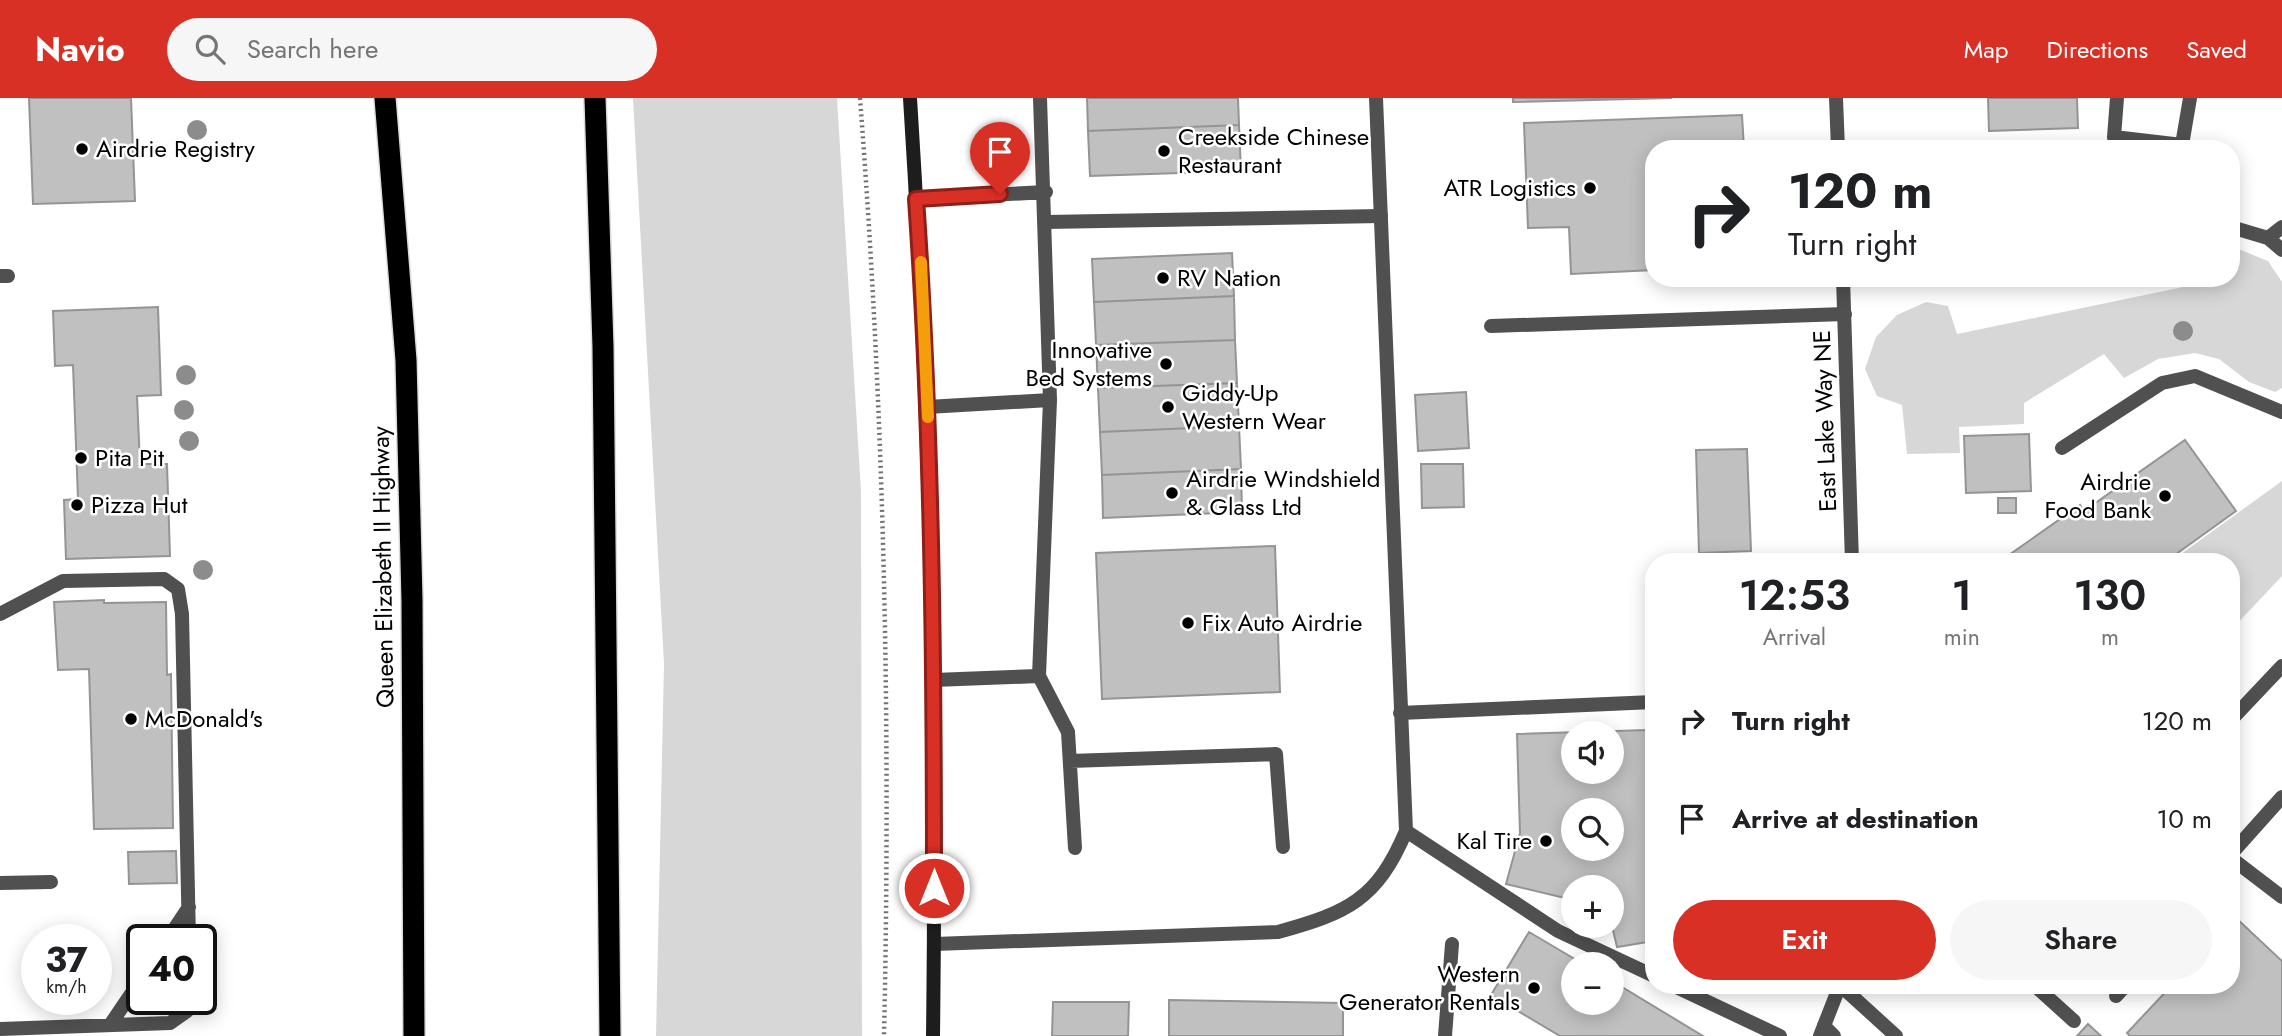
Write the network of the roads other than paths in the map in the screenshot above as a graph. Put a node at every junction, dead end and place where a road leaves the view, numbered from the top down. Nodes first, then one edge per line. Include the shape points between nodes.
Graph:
1 (385, 98) edge
2 (595, 98) edge
3 (910, 98) edge
4 (1040, 98) edge
5 (1376, 98) edge
6 (1836, 98) edge
7 (2117, 98) edge
8 (2190, 98) edge
9 (1838, 140) edge
10 (2115, 140) edge
11 (2183, 140) edge
12 (1046, 192) junction
13 (916, 199) junction
14 (1381, 216) junction
15 (1046, 222) junction
16 (2282, 227) edge
17 (2240, 230) edge
18 (2268, 238) junction
19 (2282, 250) edge
20 (1843, 287) edge
21 (1844, 314) junction
22 (1491, 326) dead end
23 (1050, 400) junction
24 (928, 407) junction
25 (2282, 412) edge
26 (2062, 448) dead end
27 (1852, 553) edge
28 (0, 614) edge
29 (2281, 672) edge
30 (1039, 676) junction
31 (934, 680) junction
32 (1645, 702) edge
33 (2240, 711) edge
34 (1401, 713) junction
35 (1070, 761) junction
36 (2282, 797) edge
37 (1406, 831) junction
38 (2240, 846) edge
39 (1283, 847) dead end
40 (1075, 848) dead end
41 (2240, 863) edge
42 (51, 881) dead end
43 (0, 883) edge
44 (2282, 898) edge
45 (189, 907) junction
46 (178, 924) edge
47 (189, 924) edge
48 (934, 944) junction
49 (1452, 944) dead end
50 (1645, 972) edge
51 (1691, 994) edge
52 (1837, 994) edge
53 (1850, 994) edge
54 (2044, 994) edge
55 (126, 1002) edge
56 (181, 1015) edge
57 (2074, 1021) dead end
58 (110, 1025) junction
59 (0, 1029) edge
60 (1826, 1033) edge
61 (414, 1036) edge
62 (610, 1036) edge
63 (933, 1036) edge
64 (1445, 1036) edge
65 (1780, 1036) edge
66 (1896, 1036) edge

1 - 61 highway, Queen Elizabeth II Highway via 406,360
2 - 62 highway via 603,347
3 - 13 street
4 - 12 street
5 - 14 street
6 - 9 street
7 - 10 street
8 - 11 street
12 - 13 street
12 - 15 street
13 - 24 street
14 - 15 street
14 - 34 street
15 - 23 street
16 - 18 street
17 - 18 street
18 - 19 street
20 - 21 street, East Lake Way NE
21 - 22 street
21 - 27 street, East Lake Way NE
23 - 24 street
23 - 30 street
24 - 31 street
25 - 26 street via 2195,376 2162,383
28 - 45 street via 63,582 163,579 178,589
29 - 33 street
30 - 31 street
30 - 35 street via 1068,732
31 - 48 street
32 - 34 street
34 - 37 street
35 - 39 street via 1276,754
35 - 40 street
36 - 38 street
37 - 48 street via 1392,864 1366,896 1324,919 1278,932
37 - 50 street via 1558,931
41 - 44 street
42 - 43 street
45 - 46 street
45 - 47 street
48 - 63 street
49 - 64 street
51 - 65 street
52 - 60 street
53 - 66 street
54 - 57 street
55 - 58 street
56 - 58 street via 170,1023
58 - 59 street

